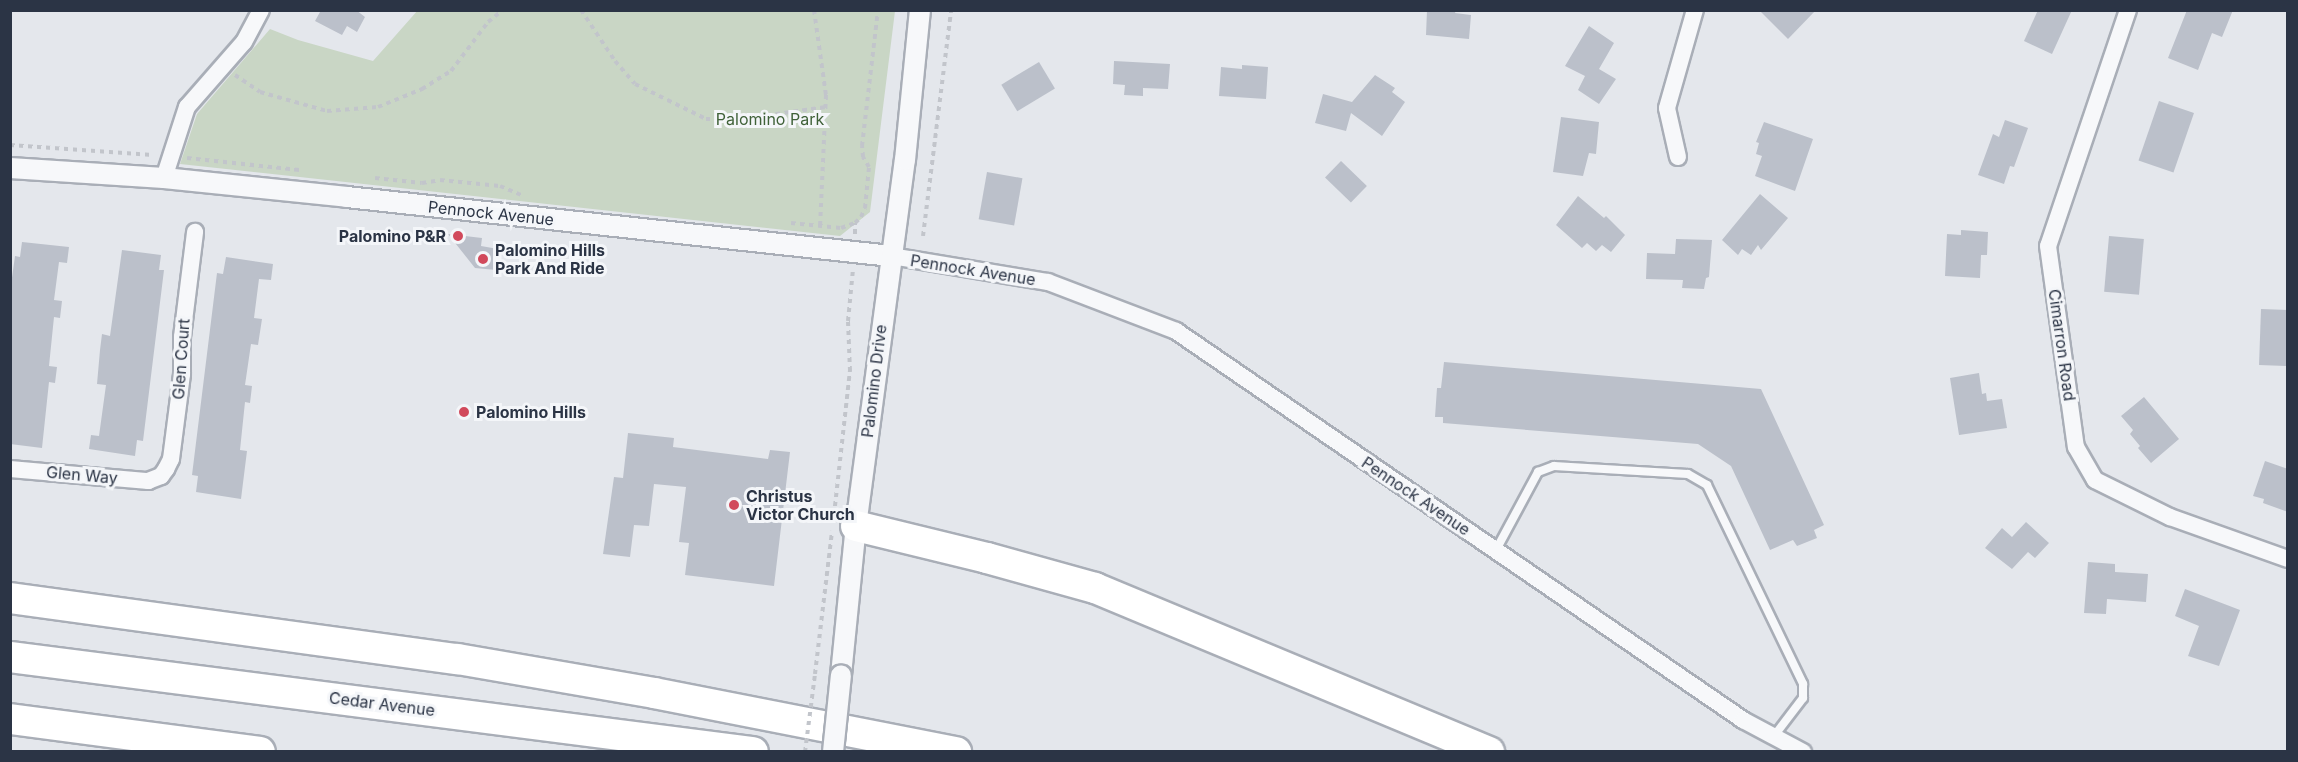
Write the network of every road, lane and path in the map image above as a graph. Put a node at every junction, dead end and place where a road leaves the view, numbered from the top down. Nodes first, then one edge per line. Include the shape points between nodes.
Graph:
1 (261, 10) edge
2 (503, 10) edge
3 (581, 10) edge
4 (814, 10) edge
5 (878, 10) edge
6 (920, 10) edge
7 (951, 10) edge
8 (1695, 10) edge
9 (2128, 10) edge
10 (222, 67) junction
11 (826, 106) junction
12 (1678, 157) dead end
13 (10, 168) edge
14 (164, 178) junction
15 (855, 223) junction
16 (195, 232) dead end
17 (923, 236) dead end
18 (855, 252) junction
19 (891, 256) junction
20 (10, 469) edge
21 (153, 478) joint
22 (856, 526) junction
23 (1496, 550) junction
24 (2288, 559) edge
25 (10, 597) edge
26 (10, 657) edge
27 (10, 719) edge
28 (1774, 736) junction
29 (260, 752) edge
30 (753, 752) edge
31 (806, 752) edge
32 (832, 752) edge
33 (956, 752) edge
34 (1489, 752) edge
35 (1803, 752) edge

1 - 10 street via 244,42
2 - 10 path via 451,71 378,107 327,111 293,103 260,92
3 - 11 path via 635,84 706,119 740,119
4 - 11 path
5 - 15 path via 862,146 869,167 866,200
6 - 19 street, Palomino Drive
7 - 17 path
8 - 12 street via 1667,108
9 - 24 street, Cimarron Road via 2048,246 2076,447 2095,480 2170,517
10 - 14 street via 187,107
11 - 15 path via 820,227 841,228
13 - 14 street, Pennock Avenue
14 - 18 street, Pennock Avenue
15 - 18 path
16 - 21 street, Glen Court via 171,459 161,476
18 - 19 street, Pennock Avenue
18 - 31 path, bridge via 848,321 850,371
19 - 22 street, Palomino Drive
19 - 23 street, Pennock Avenue via 1048,282 1176,331
20 - 21 street, Glen Way via 136,480
22 - 32 street, Palomino Drive, bridge
22 - 34 highway via 1095,588
23 - 28 street, Pennock Avenue via 1743,720
23 - 28 lane via 1538,472 1554,466 1688,474 1707,485 1803,684 1803,698
25 - 33 highway via 458,659
26 - 30 highway, Cedar Avenue
27 - 29 highway
28 - 35 street, Pennock Avenue

